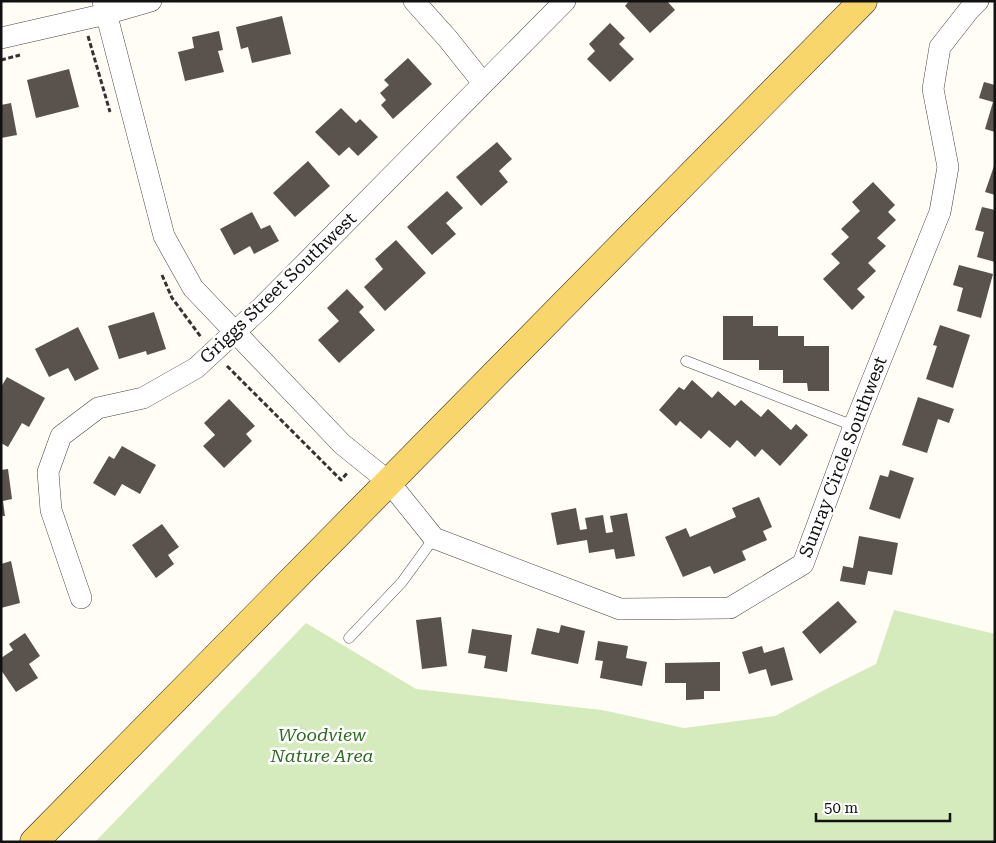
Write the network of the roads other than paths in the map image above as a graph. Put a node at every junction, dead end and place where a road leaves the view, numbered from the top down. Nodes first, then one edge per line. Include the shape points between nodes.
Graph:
1 (151, 1) edge
2 (414, 1) edge
3 (565, 1) edge
4 (863, 1) edge
5 (978, 1) edge
6 (104, 8) edge
7 (1, 38) edge
8 (483, 84) junction
9 (236, 332) junction
10 (686, 361) dead end
11 (854, 426) junction
12 (389, 482) junction
13 (434, 538) junction
14 (81, 598) dead end
15 (349, 638) dead end
16 (34, 842) edge

1 - 6 street
2 - 8 street
3 - 8 street, Griggs Street Southwest
4 - 12 main road
5 - 11 street, Sunray Circle Southwest via 940,47 933,89 948,167 940,212
6 - 7 street
6 - 9 street via 164,236 192,288
8 - 9 street, Griggs Street Southwest
9 - 12 street via 342,444
9 - 14 street, Griggs Street Southwest via 196,368 144,398 98,408 61,436 48,472 51,510
10 - 11 lane
11 - 13 street, Sunray Circle Southwest via 803,564 730,608 620,609
12 - 13 street
12 - 16 main road
13 - 15 lane via 402,582

